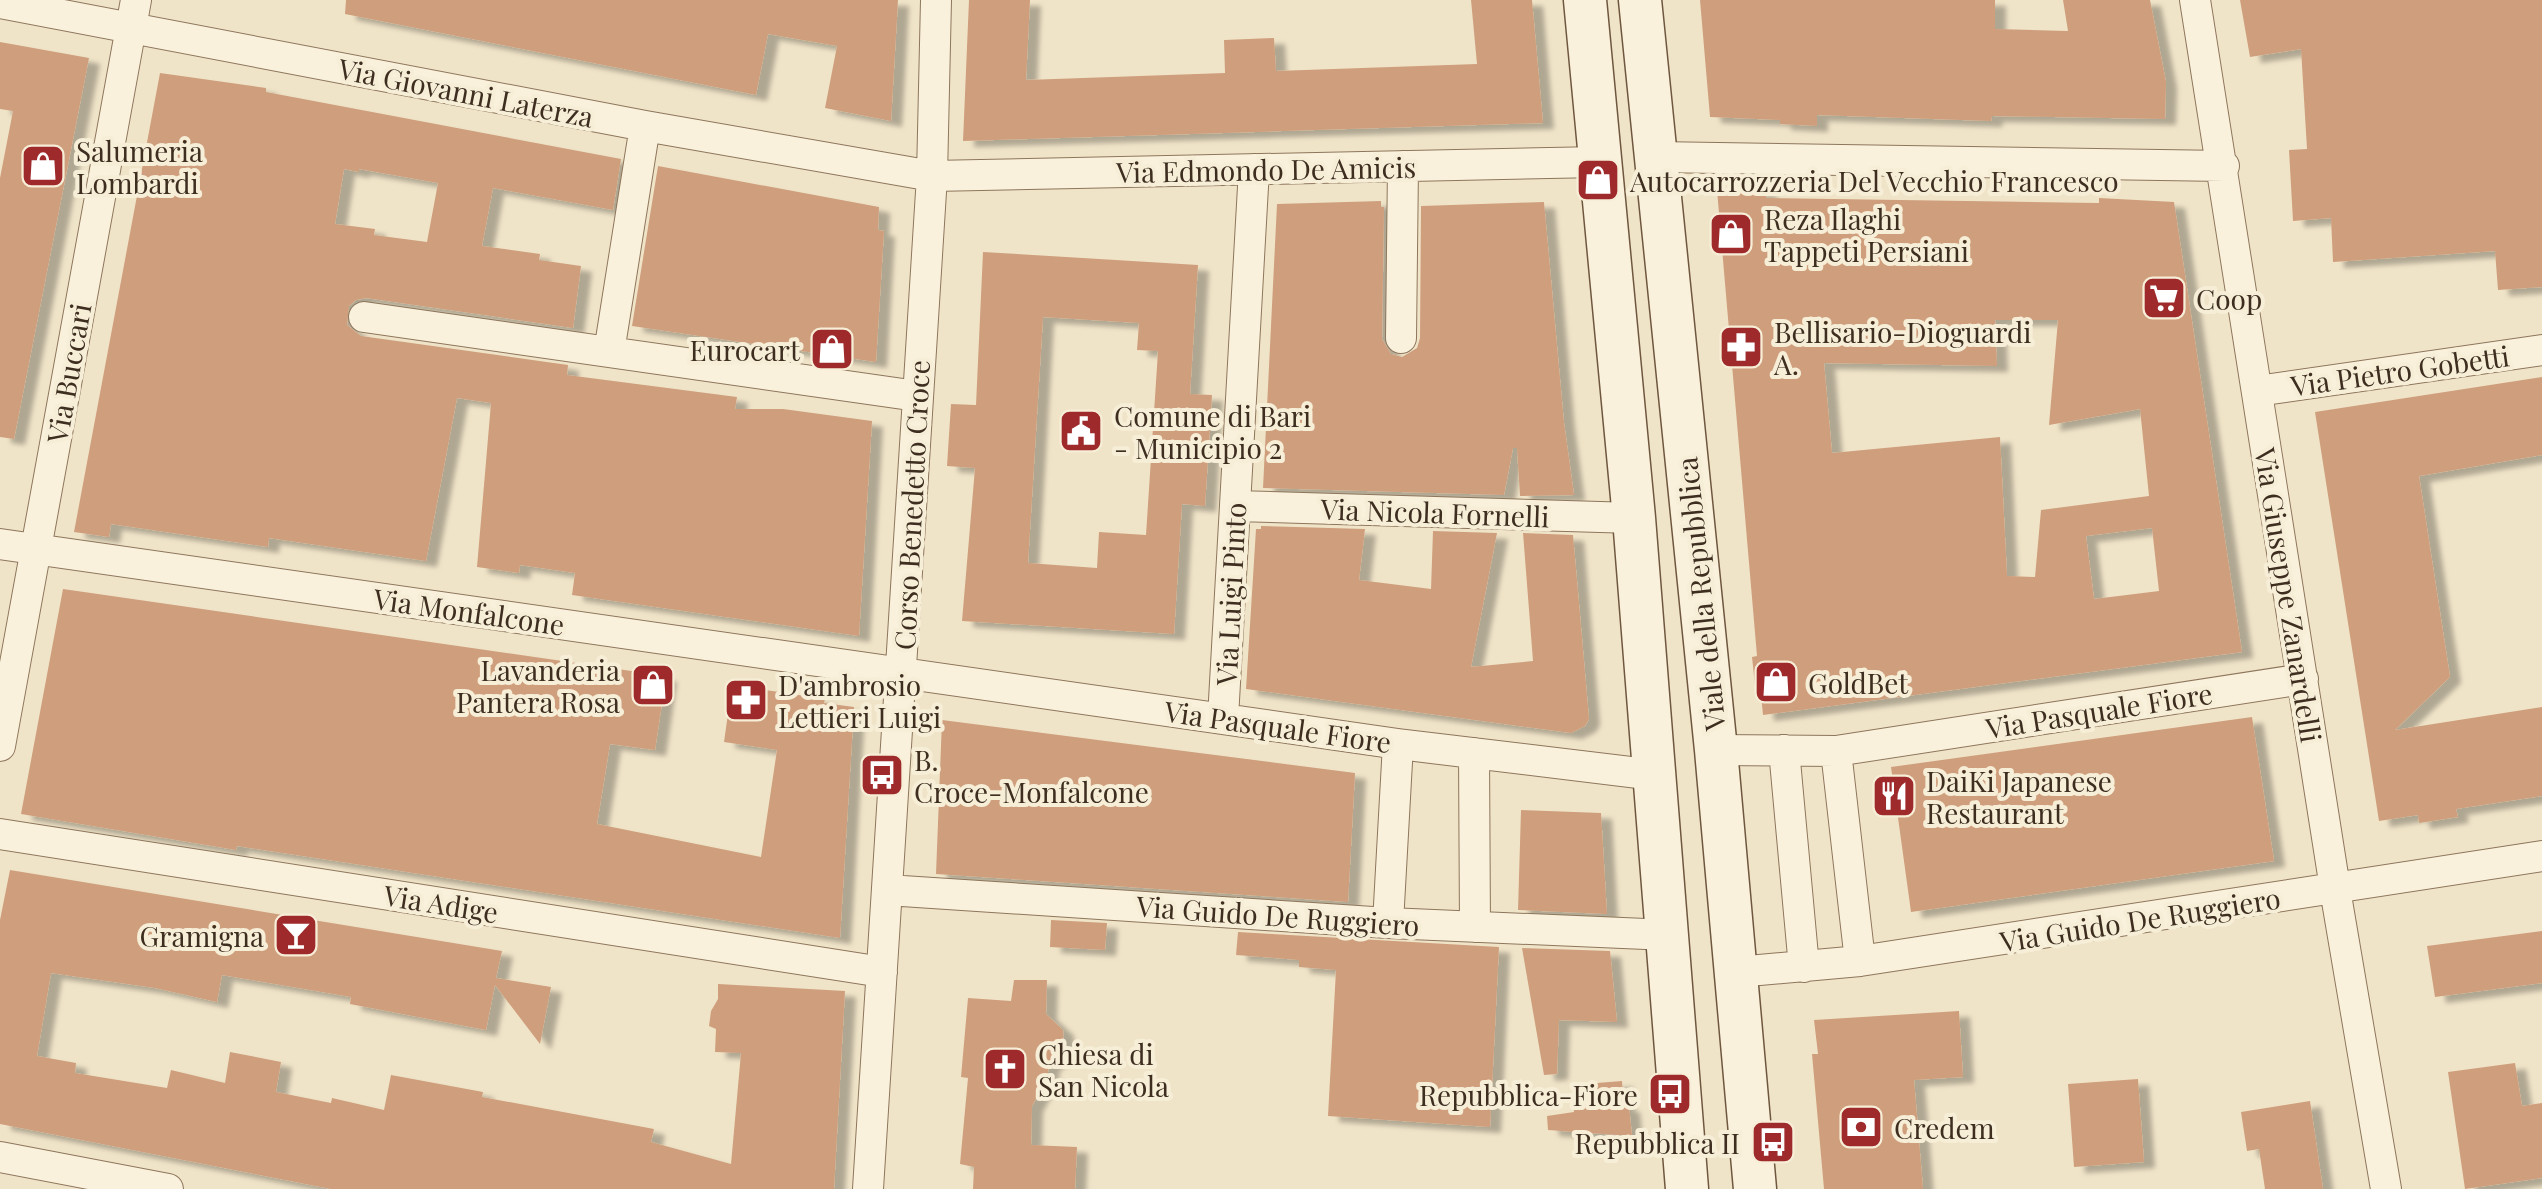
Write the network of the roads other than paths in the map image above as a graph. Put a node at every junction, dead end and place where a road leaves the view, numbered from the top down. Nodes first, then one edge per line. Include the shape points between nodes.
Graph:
1 (936, 0) edge
2 (1585, 0) edge
3 (1640, 0) edge
4 (2195, 0) edge
5 (0, 3) edge
6 (133, 14) edge
7 (645, 126) junction
8 (1656, 158) junction
9 (1600, 162) junction
10 (1403, 166) junction
11 (2224, 166) junction
12 (1254, 170) junction
13 (932, 176) junction
14 (364, 317) dead end
15 (1401, 338) dead end
16 (2542, 350) edge
17 (609, 352) junction
18 (2257, 391) junction
19 (917, 396) junction
20 (1235, 506) junction
21 (1634, 518) junction
22 (0, 544) edge
23 (36, 549) junction
24 (902, 674) junction
25 (2303, 679) junction
26 (1223, 718) junction
27 (1398, 744) junction
28 (0, 746) edge
29 (1716, 750) junction
30 (1784, 750) junction
31 (1836, 751) junction
32 (1474, 753) junction
33 (1654, 775) junction
34 (0, 834) edge
35 (2542, 856) edge
36 (887, 890) junction
37 (2336, 890) junction
38 (1388, 923) junction
39 (1475, 927) junction
40 (1669, 935) junction
41 (1860, 961) junction
42 (1804, 968) junction
43 (882, 972) junction
44 (1737, 972) junction
45 (0, 1157) edge
46 (168, 1189) edge
47 (868, 1189) edge
48 (1686, 1189) edge
49 (1756, 1189) edge
50 (2386, 1189) edge

1 - 13 street, Corso Benedetto Croce
2 - 9 main road, Viale della Repubblica
3 - 8 main road, Viale della Repubblica
4 - 11 street, Via Giuseppe Zanardelli
5 - 6 street, Via Giovanni Laterza
6 - 7 street, Via Giovanni Laterza
6 - 23 street, Via Buccari
7 - 13 street, Via Giovanni Laterza
7 - 17 street
8 - 11 street
8 - 29 main road, Viale della Repubblica
9 - 10 street, Via Edmondo De Amicis
9 - 21 main road, Viale della Repubblica
10 - 12 street, Via Edmondo De Amicis
10 - 15 street
11 - 18 street, Via Giuseppe Zanardelli
12 - 13 street, Via Edmondo De Amicis
12 - 20 street, Via Luigi Pinto
13 - 19 street, Corso Benedetto Croce
14 - 17 street
16 - 18 street, Via Pietro Gobetti
17 - 19 street
18 - 25 street, Via Giuseppe Zanardelli
19 - 24 street, Corso Benedetto Croce
20 - 21 street, Via Nicola Fornelli
20 - 26 street, Via Luigi Pinto
21 - 33 main road, Viale della Repubblica
22 - 23 street, Via Monfalcone
23 - 24 street, Via Monfalcone
23 - 28 street, Via Buccari
24 - 26 street, Via Pasquale Fiore
24 - 36 street, Corso Benedetto Croce
25 - 31 street, Via Pasquale Fiore
25 - 37 street, Via Giuseppe Zanardelli
26 - 27 street, Via Pasquale Fiore
27 - 32 street, Via Pasquale Fiore
27 - 38 street
29 - 30 street, Via Pasquale Fiore
29 - 44 main road, Viale della Repubblica
30 - 31 street, Via Pasquale Fiore
30 - 42 street
31 - 41 street
32 - 33 street, Via Pasquale Fiore
32 - 39 street
33 - 40 main road, Viale della Repubblica
34 - 43 street, Via Adige
35 - 37 street, Via Guido De Ruggiero
36 - 38 street, Via Guido De Ruggiero
36 - 43 street, Corso Benedetto Croce
37 - 41 street, Via Guido De Ruggiero
37 - 50 street, Via Giuseppe Zanardelli
38 - 39 street, Via Guido De Ruggiero
39 - 40 street, Via Guido De Ruggiero
40 - 48 main road, Viale della Repubblica
41 - 42 street, Via Guido De Ruggiero
42 - 44 street, Via Guido De Ruggiero
43 - 47 street, Corso Benedetto Croce
44 - 49 main road, Viale della Repubblica
45 - 46 street

